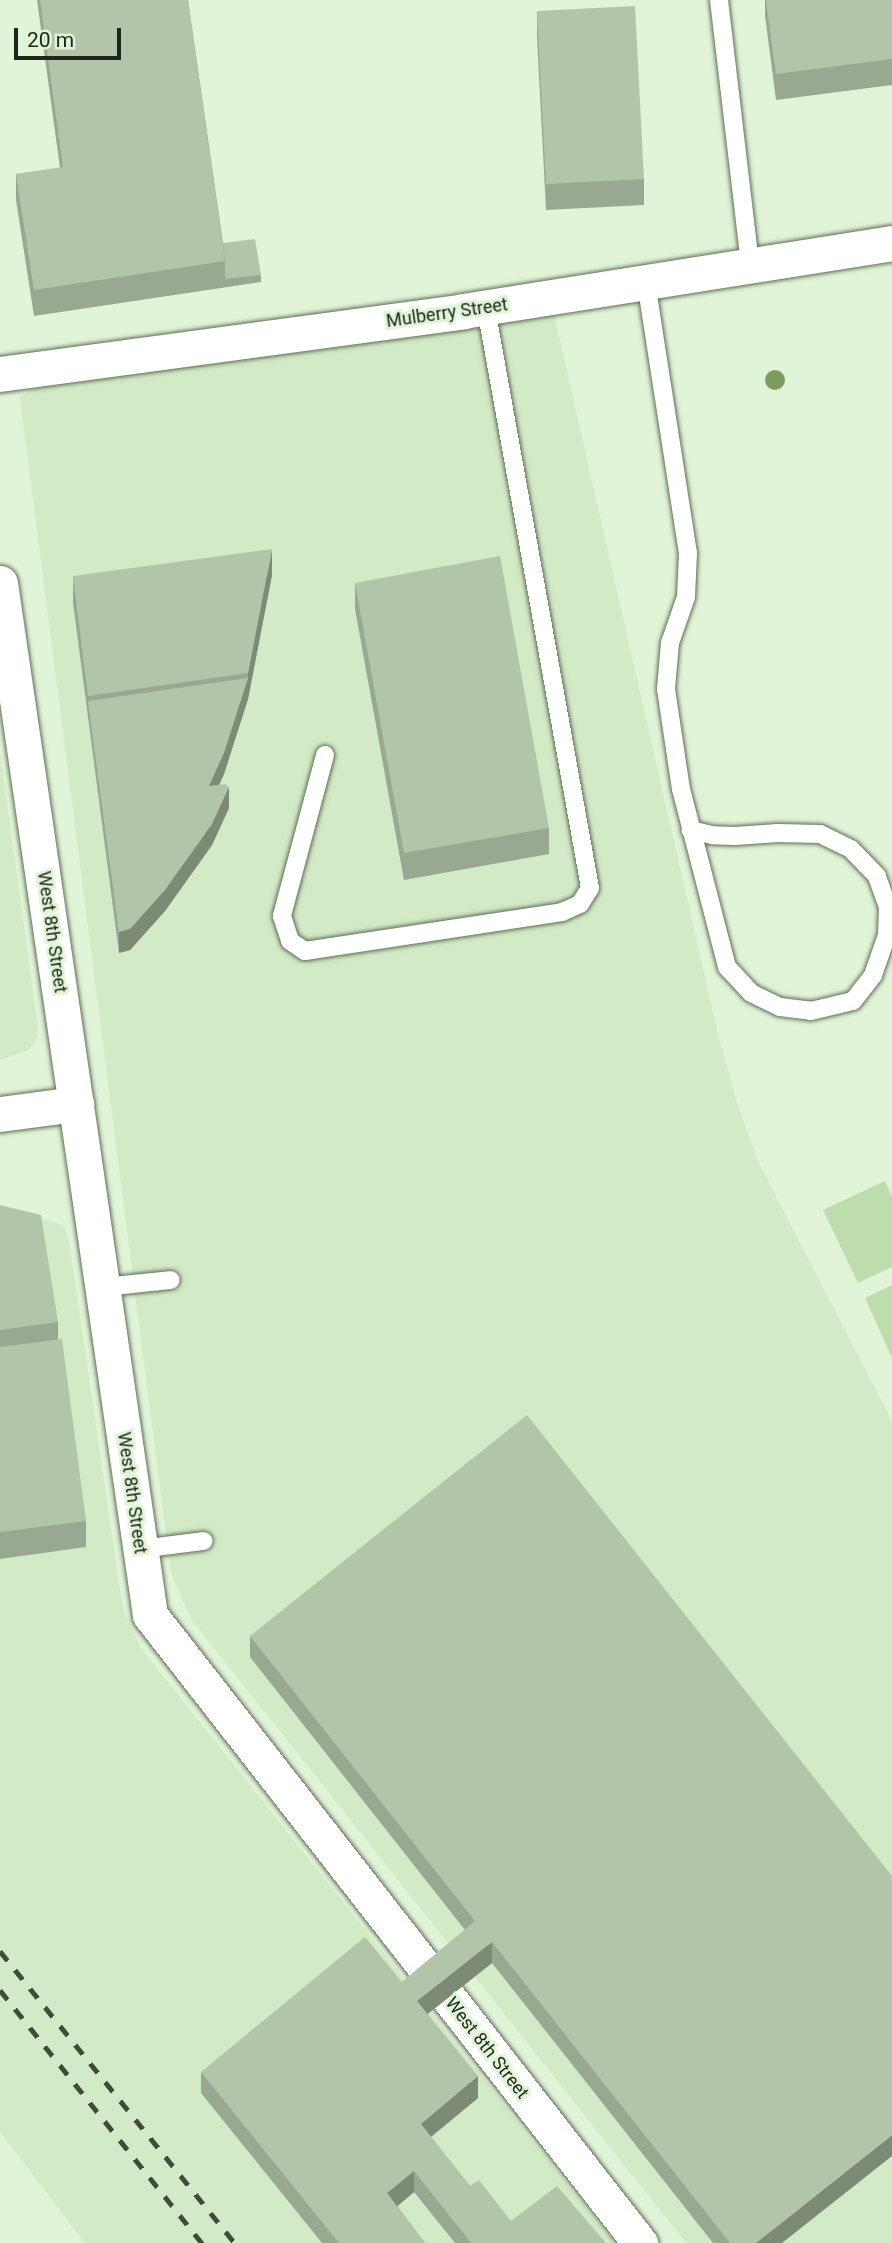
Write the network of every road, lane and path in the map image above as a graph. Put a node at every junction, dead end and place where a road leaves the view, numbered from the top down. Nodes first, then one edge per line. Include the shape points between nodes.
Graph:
1 (719, 0) edge
2 (892, 243) edge
3 (750, 265) junction
4 (646, 282) junction
5 (486, 308) junction
6 (0, 374) edge
7 (0, 583) edge
8 (325, 755) dead end
9 (691, 830) junction
10 (76, 1104) junction
11 (0, 1114) edge
12 (171, 1280) dead end
13 (103, 1287) junction
14 (203, 1541) dead end
15 (141, 1549) junction
16 (640, 2243) edge

1 - 3 lane
2 - 3 street, Mulberry Street
3 - 4 street, Mulberry Street
4 - 5 street, Mulberry Street
4 - 9 lane via 688,553 686,597 670,643 666,688
5 - 6 street, Mulberry Street
5 - 8 lane via 590,888 580,904 562,912 305,951 290,941 282,916
7 - 10 street, West 8th Street
9 - 9 lane via 727,967 751,993 780,1007 811,1011 853,1001 873,975 887,935 888,907 877,876 851,849 820,834 735,836
10 - 11 street
10 - 13 street, West 8th Street
12 - 13 lane
13 - 15 street, West 8th Street
14 - 15 lane
15 - 16 street, West 8th Street via 150,1615

